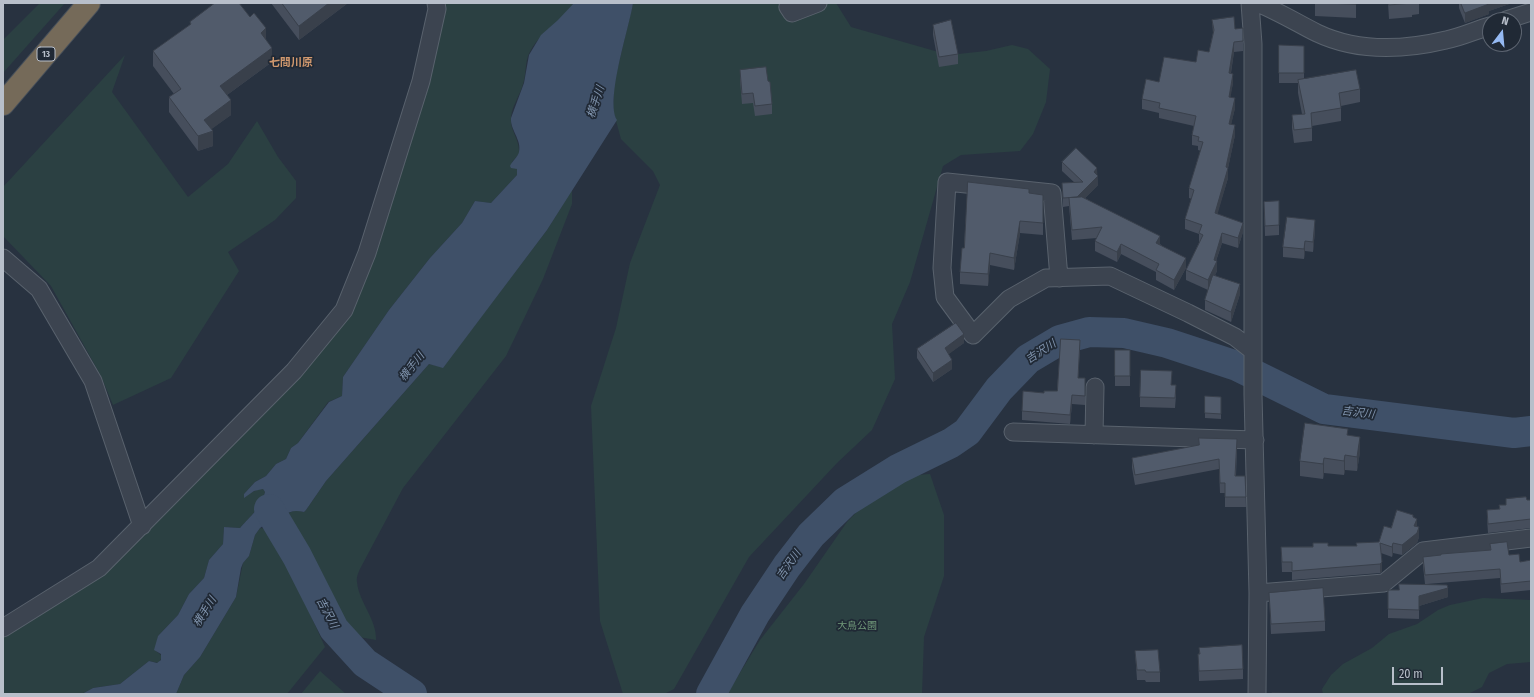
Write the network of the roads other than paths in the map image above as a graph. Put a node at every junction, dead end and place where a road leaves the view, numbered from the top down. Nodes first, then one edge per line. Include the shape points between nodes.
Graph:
1 (89, 3) edge
2 (436, 3) edge
3 (791, 3) edge
4 (818, 3) edge
5 (1250, 3) edge
6 (1257, 3) edge
7 (1482, 29) edge
8 (3, 104) edge
9 (3, 258) edge
10 (1059, 278) junction
11 (1253, 351) junction
12 (1095, 387) dead end
13 (1013, 432) dead end
14 (1094, 435) junction
15 (1255, 440) junction
16 (142, 526) junction
17 (1531, 538) edge
18 (1258, 593) junction
19 (3, 628) edge
20 (1258, 694) edge

1 - 8 highway, 13
2 - 16 street via 437,9 421,81 367,253 344,310 294,371
3 - 4 street via 788,7 792,13
5 - 11 street via 1253,44
6 - 7 street via 1277,10 1318,33 1354,45 1387,48 1447,40
9 - 16 street via 39,289 93,381
10 - 10 street via 1046,278 1009,299 973,335 945,296 942,268 947,182 1052,193
10 - 11 street via 1110,276 1195,316 1234,337
11 - 15 street
12 - 14 street
13 - 14 street
14 - 15 street
15 - 18 street
16 - 19 street via 100,568
17 - 18 street via 1423,550 1384,583
18 - 20 street

